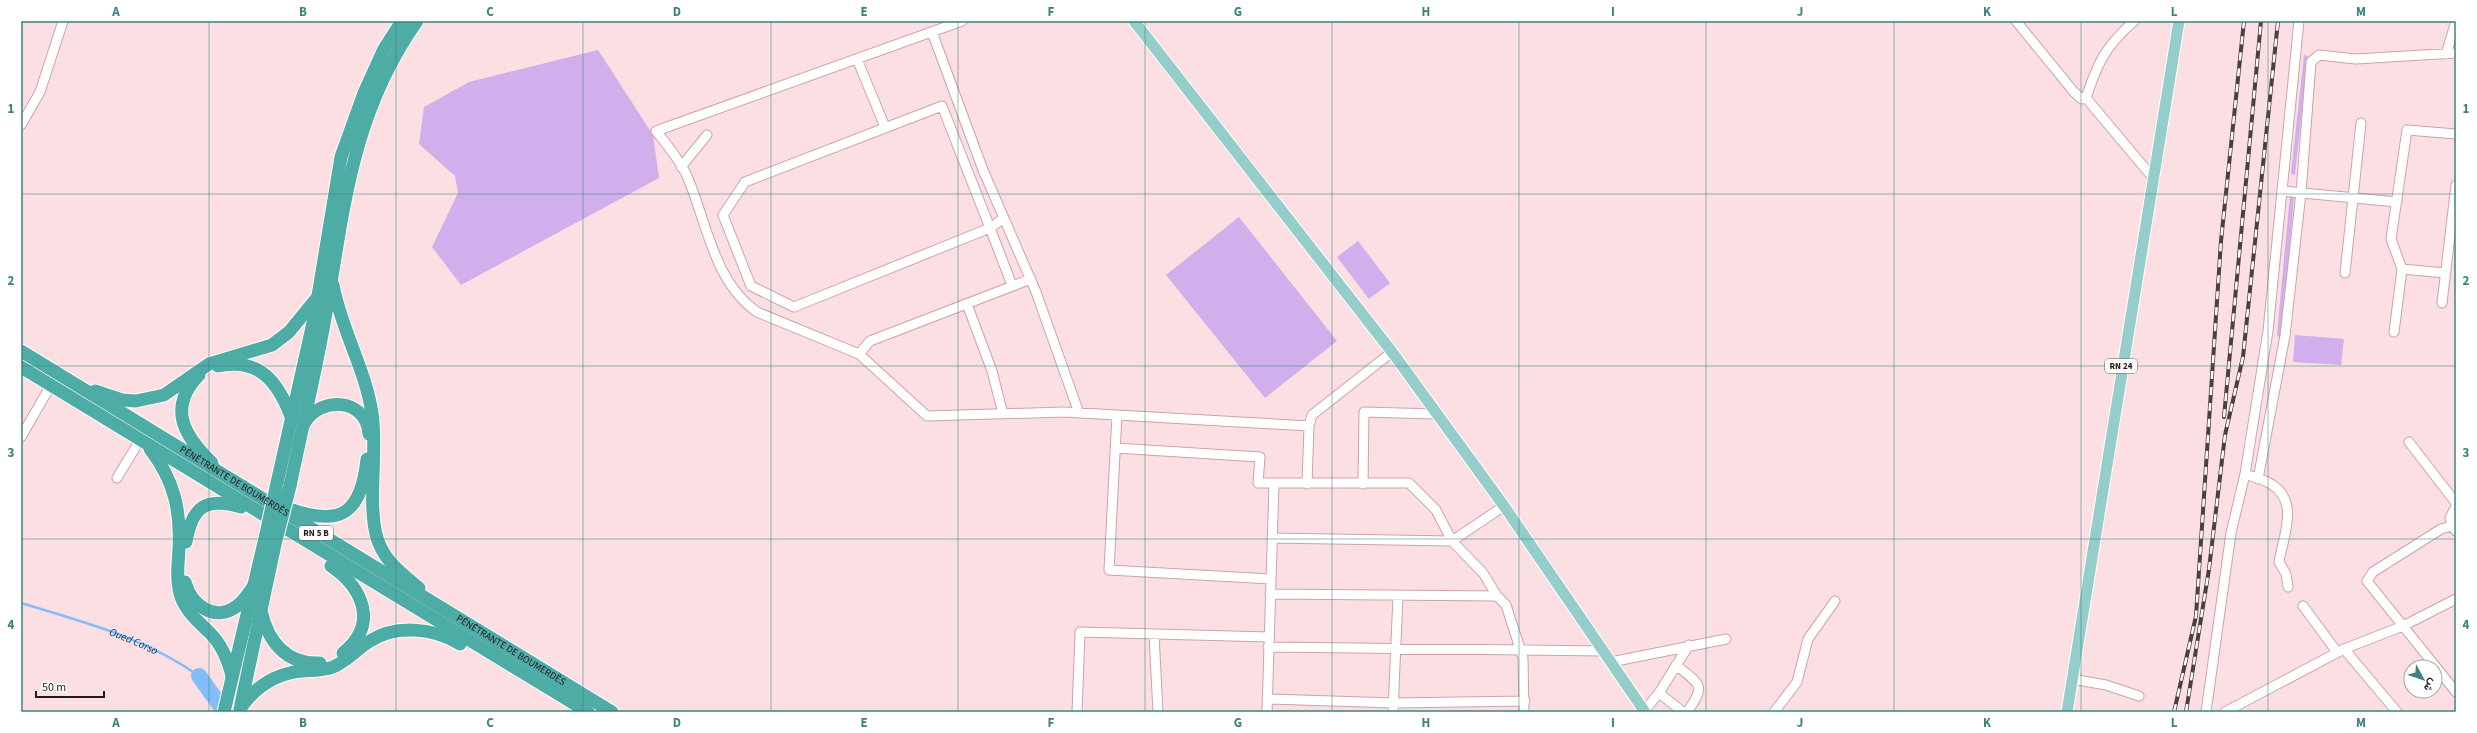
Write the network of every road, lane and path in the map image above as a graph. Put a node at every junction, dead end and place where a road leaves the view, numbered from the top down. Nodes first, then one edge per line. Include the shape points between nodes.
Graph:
1 (63, 21) edge
2 (402, 21) edge
3 (417, 21) edge
4 (962, 21) edge
5 (1134, 21) edge
6 (2016, 21) edge
7 (2134, 21) edge
8 (2179, 21) edge
9 (2299, 21) edge
10 (2456, 21) edge
11 (932, 32) junction
12 (2456, 53) edge
13 (2446, 54) junction
14 (857, 59) junction
15 (956, 98) junction
16 (2086, 98) junction
17 (942, 106) junction
18 (2361, 122) dead end
19 (21, 125) edge
20 (885, 127) junction
21 (2456, 134) edge
22 (707, 135) dead end
23 (681, 167) junction
24 (2154, 179) junction
25 (2456, 185) edge
26 (2282, 191) junction
27 (2300, 193) junction
28 (2352, 198) junction
29 (2397, 202) junction
30 (1004, 218) junction
31 (990, 228) junction
32 (2402, 269) junction
33 (2345, 273) dead end
34 (2445, 273) junction
35 (331, 275) junction
36 (1031, 279) junction
37 (1010, 280) dead end
38 (317, 297) junction
39 (967, 304) junction
40 (2442, 304) dead end
41 (2394, 332) dead end
42 (21, 351) edge
43 (1392, 352) junction
44 (860, 354) junction
45 (21, 367) edge
46 (72, 384) junction
47 (51, 385) junction
48 (1079, 413) junction
49 (1003, 414) junction
50 (1436, 414) junction
51 (1117, 415) junction
52 (292, 419) junction
53 (303, 426) junction
54 (1309, 426) junction
55 (21, 437) edge
56 (144, 442) junction
57 (2409, 442) dead end
58 (1115, 448) junction
59 (2244, 474) junction
60 (223, 476) junction
61 (117, 478) dead end
62 (2258, 479) junction
63 (284, 484) junction
64 (1274, 484) junction
65 (1306, 484) junction
66 (1363, 484) junction
67 (256, 496) junction
68 (2456, 503) edge
69 (1504, 506) junction
70 (2456, 506) edge
71 (255, 511) junction
72 (2454, 528) edge
73 (271, 537) junction
74 (1272, 538) junction
75 (1452, 541) junction
76 (309, 544) junction
77 (1271, 579) junction
78 (254, 584) junction
79 (2288, 587) dead end
80 (1270, 594) junction
81 (1398, 596) junction
82 (1497, 596) junction
83 (2456, 599) edge
84 (1835, 601) dead end
85 (2303, 606) dead end
86 (261, 611) junction
87 (454, 617) junction
88 (2403, 626) junction
89 (1154, 634) junction
90 (1269, 637) junction
91 (1726, 639) dead end
92 (1689, 645) junction
93 (1268, 647) junction
94 (1396, 649) junction
95 (1521, 651) junction
96 (1603, 651) junction
97 (2341, 651) junction
98 (1611, 662) junction
99 (510, 665) junction
100 (1676, 665) junction
101 (232, 676) junction
102 (2072, 680) junction
103 (2456, 692) edge
104 (1659, 693) junction
105 (2139, 696) dead end
106 (1267, 699) junction
107 (1525, 701) junction
108 (1393, 707) edge
109 (224, 708) edge
110 (240, 710) edge
111 (588, 712) edge
112 (612, 712) edge
113 (1077, 712) edge
114 (1158, 712) edge
115 (1267, 712) edge
116 (1524, 712) edge
117 (1645, 712) edge
118 (1683, 712) edge
119 (1687, 712) edge
120 (1774, 712) edge
121 (2067, 712) edge
122 (2206, 712) edge
123 (2225, 712) edge
124 (2396, 712) edge

1 - 19 street via 40,92
2 - 38 highway via 384,50 347,135 336,180
3 - 35 highway via 397,51 375,95 359,138 347,183
4 - 11 street
5 - 43 main road
6 - 16 street via 2074,92 2082,99
7 - 16 street via 2109,45 2096,69
8 - 24 main road, RN 24
9 - 26 street
10 - 13 street
11 - 14 street
11 - 15 street
12 - 13 street
13 - 27 street via 2356,59 2319,55 2314,58 2311,62
14 - 20 street
14 - 23 street via 656,131
15 - 17 street
15 - 30 street
16 - 24 street
17 - 20 street
17 - 31 street
18 - 28 street
20 - 31 street via 745,182 723,215 751,286 794,307
21 - 29 street via 2407,130
22 - 23 street
23 - 44 street via 702,216 712,249 725,277 743,302 757,312
24 - 102 main road, RN 24 via 2121,367
25 - 34 street
26 - 27 street
26 - 59 street via 2268,331
27 - 28 street
27 - 62 street via 2285,336
28 - 29 street
28 - 33 street
29 - 32 street via 2391,239
30 - 31 street
30 - 36 street
31 - 37 street
32 - 34 street
32 - 41 street
34 - 40 street
35 - 53 highway via 326,315
35 - 87 highway via 336,299 361,367 370,402 374,442 374,519 377,537 384,554 394,567
36 - 39 street
36 - 48 street
38 - 46 highway via 289,332 272,345 218,360 200,369 164,395 151,400 122,400
38 - 52 highway
39 - 44 street via 870,341
39 - 49 street via 992,371
42 - 46 highway, PÉNÉTRANTE DE BOUMERDÈS / RN 5 B
43 - 50 main road
43 - 54 street via 1317,410 1312,415
44 - 49 street via 927,416
45 - 47 highway, PÉNÉTRANTE DE BOUMERDÈS / RN 5 B
46 - 60 highway, PÉNÉTRANTE DE BOUMERDÈS / RN 5 B
47 - 55 street
47 - 56 highway, PÉNÉTRANTE DE BOUMERDÈS / RN 5 B
48 - 49 street
48 - 51 street
50 - 66 street via 1364,412
50 - 69 main road
51 - 54 street
51 - 58 street
52 - 60 highway via 279,388 260,371 230,364 214,367 200,374 185,396 183,423 190,440
52 - 63 highway
53 - 63 highway
53 - 67 highway via 314,411 332,404 345,404 361,414 368,425 369,438 365,483 359,497 343,512 321,518
54 - 65 street
56 - 61 street
56 - 71 highway, PÉNÉTRANTE DE BOUMERDÈS / RN 5 B
56 - 101 highway via 166,473 178,506 178,582 182,598 190,613 218,643
57 - 68 street
58 - 64 street via 1260,457 1258,483
58 - 77 street via 1109,570
59 - 62 street
59 - 122 street via 2231,533
60 - 67 highway, PÉNÉTRANTE DE BOUMERDÈS / RN 5 B
62 - 79 street via 2275,487 2287,508 2287,527 2279,562 2286,574
63 - 73 highway, bridge
64 - 65 street
64 - 74 street
65 - 66 street
66 - 75 street via 1409,484 1436,510
67 - 87 highway, PÉNÉTRANTE DE BOUMERDÈS / RN 5 B
69 - 75 street
69 - 96 main road
70 - 72 street via 2450,518
71 - 76 highway, PÉNÉTRANTE DE BOUMERDÈS / RN 5 B
71 - 78 highway via 222,502 203,507 190,522 184,564 185,582 190,596 201,607 213,612 226,612 238,606
72 - 88 street via 2441,530 2368,576 2367,581
73 - 78 highway
73 - 86 highway
74 - 75 street
74 - 77 street
75 - 82 street via 1484,573
76 - 86 highway via 319,558 350,580 359,595 362,622 356,639 346,651 334,659 321,663 300,661 282,652 273,642 266,631
76 - 99 highway, PÉNÉTRANTE DE BOUMERDÈS / RN 5 B
77 - 80 street
78 - 101 highway
80 - 81 street
80 - 90 street
81 - 82 street
81 - 94 street
82 - 95 street via 1506,605
83 - 88 street
84 - 120 street via 1808,639 1797,682
85 - 97 street
86 - 110 highway
87 - 112 highway, PÉNÉTRANTE DE BOUMERDÈS / RN 5 B
88 - 97 street
88 - 103 street
89 - 90 street
89 - 113 street via 1080,632
89 - 114 street
90 - 93 street
91 - 92 street
92 - 98 street
92 - 100 street
93 - 94 street
93 - 106 street
94 - 95 street
94 - 108 street
95 - 96 street
95 - 107 street
96 - 98 main road
97 - 123 street
97 - 124 street
98 - 117 main road
99 - 110 highway via 488,660 458,642 438,634 397,631 371,640 333,667 295,672 271,680 254,692
99 - 111 highway, PÉNÉTRANTE DE BOUMERDÈS / RN 5 B
100 - 104 street
100 - 119 street via 1697,683 1700,689 1699,695
101 - 109 highway
102 - 105 street via 2106,685
102 - 121 main road, RN 24
104 - 117 street
104 - 118 street
106 - 108 street
106 - 115 street
107 - 108 street
107 - 116 street

